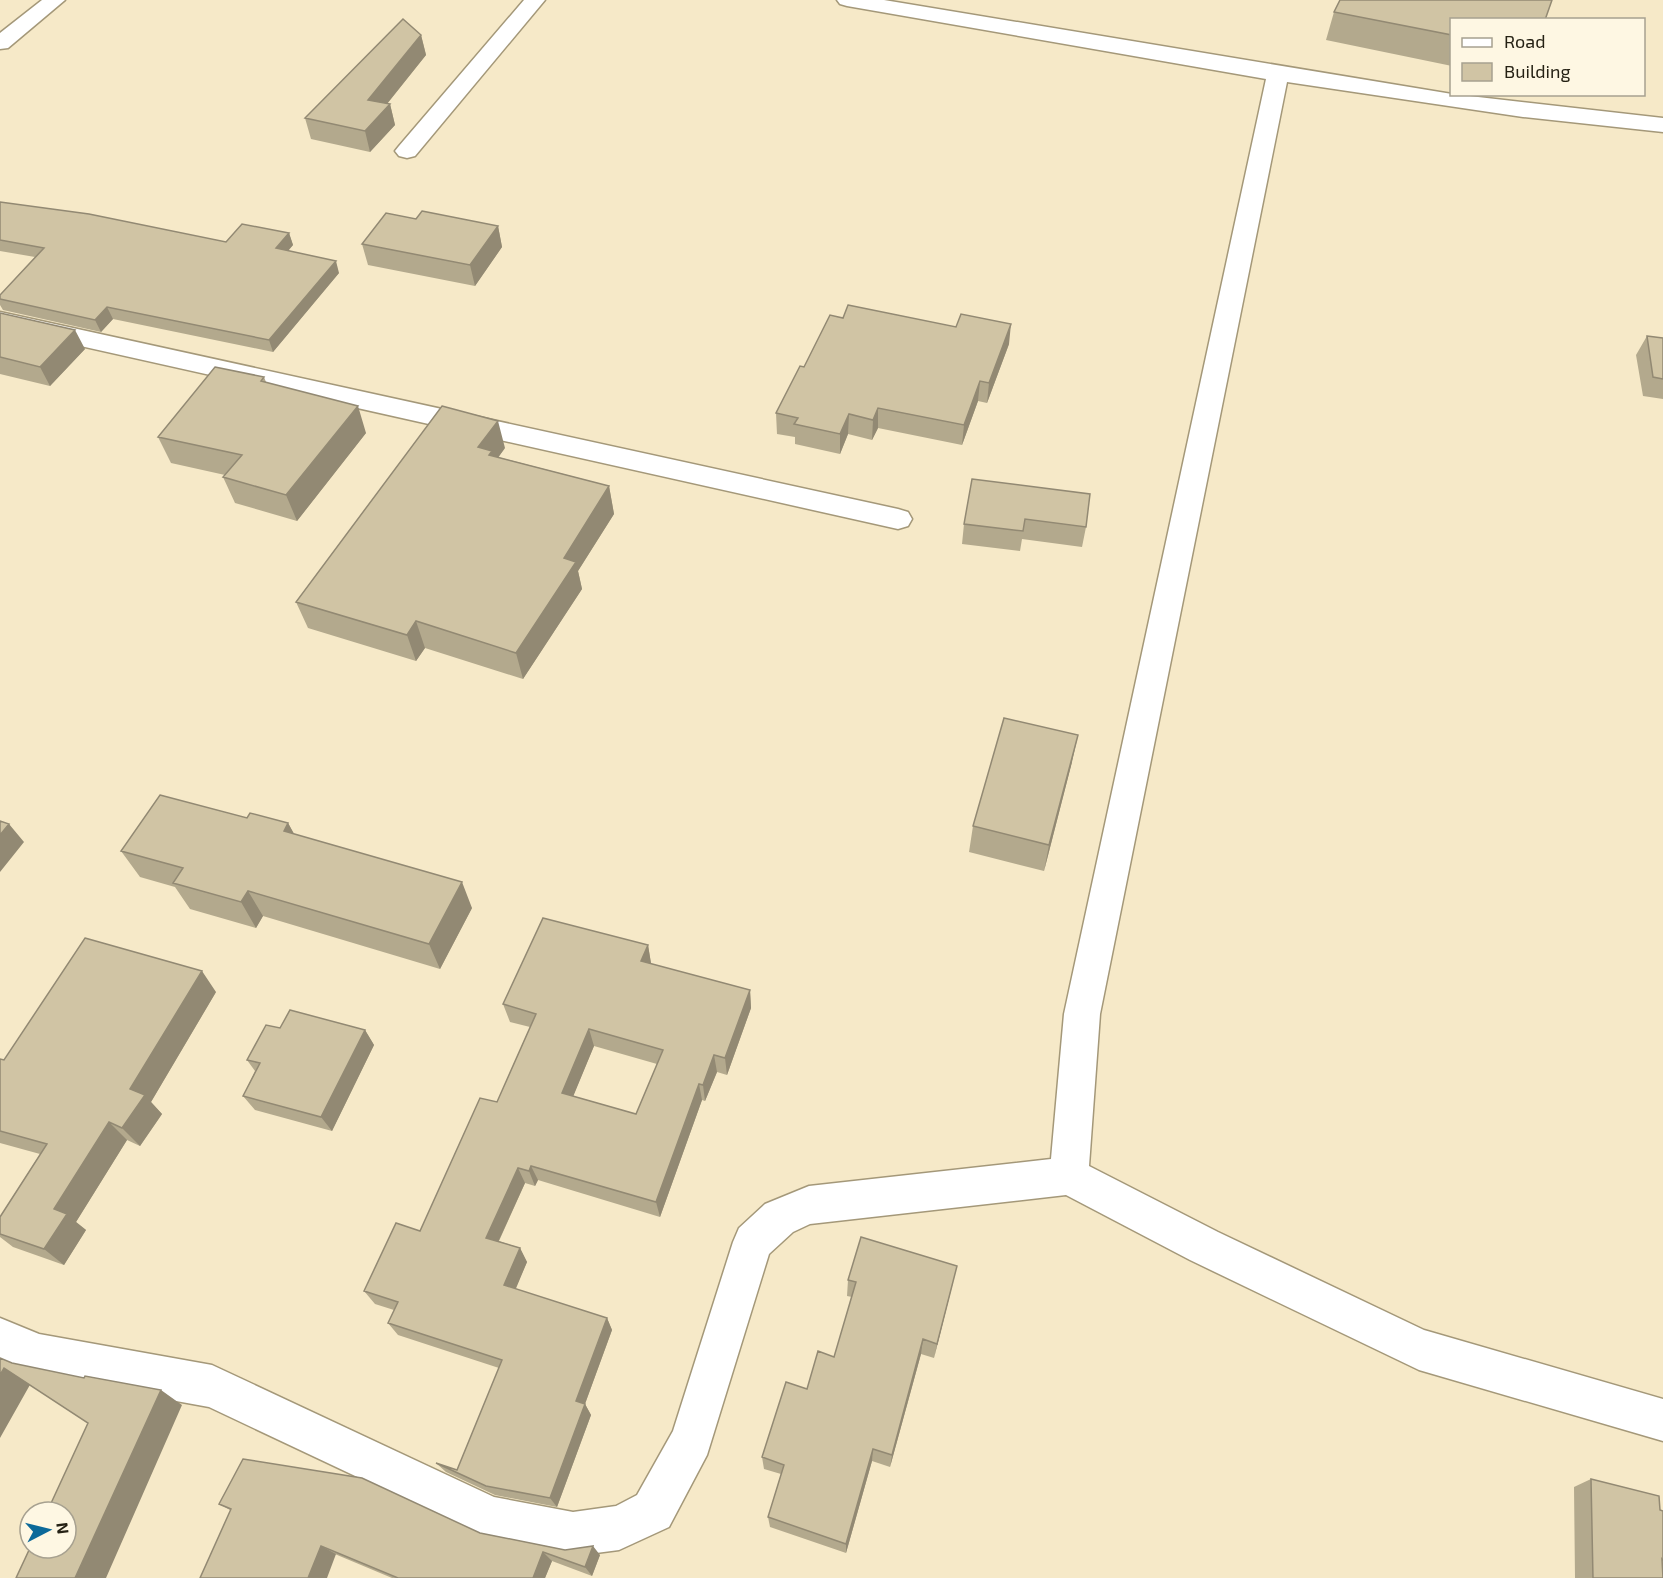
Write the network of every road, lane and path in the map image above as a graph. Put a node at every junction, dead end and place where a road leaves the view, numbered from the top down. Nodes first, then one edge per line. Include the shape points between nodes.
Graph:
1 (55, 0) edge
2 (535, 0) edge
3 (847, 0) edge
4 (0, 43) edge
5 (1278, 74) junction
6 (1663, 125) edge
7 (407, 151) dead end
8 (0, 320) edge
9 (898, 519) dead end
10 (1069, 1176) junction
11 (0, 1340) edge
12 (1663, 1420) edge

1 - 4 street
2 - 7 street
3 - 5 street
5 - 6 street via 1523,110
5 - 10 street via 1083,1014
8 - 9 street
10 - 11 street via 809,1205 778,1218 753,1242 692,1440 653,1511 619,1528 573,1534 491,1518 212,1386 39,1355
10 - 12 street via 1419,1349

